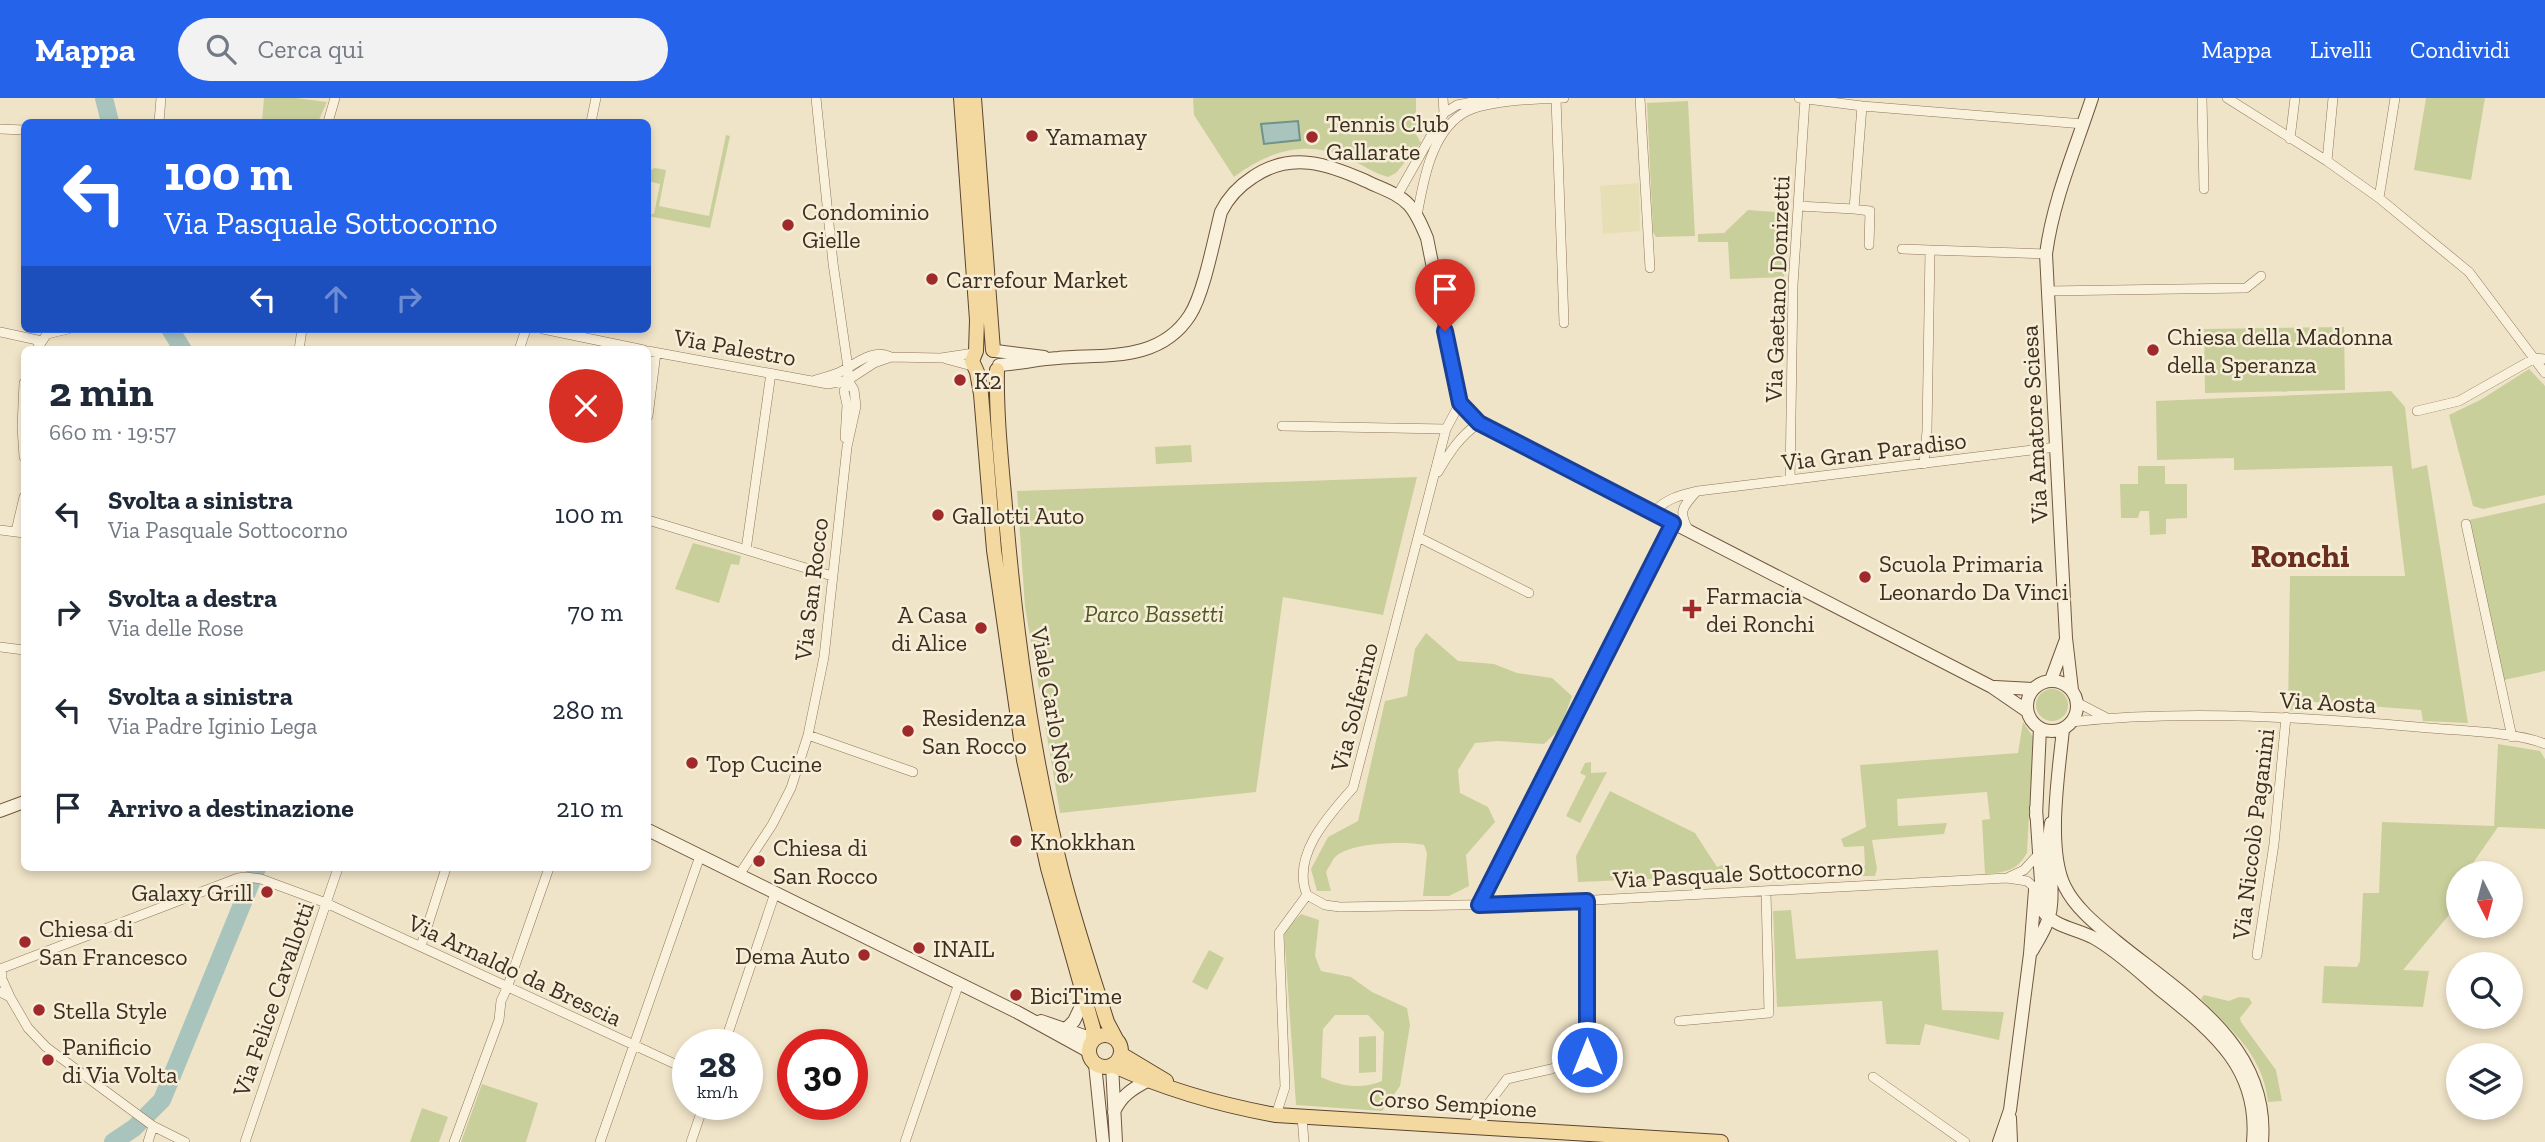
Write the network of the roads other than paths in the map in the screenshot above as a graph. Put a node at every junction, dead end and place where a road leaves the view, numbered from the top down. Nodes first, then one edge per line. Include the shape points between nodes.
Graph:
1 (161, 98) edge
2 (335, 98) edge
3 (596, 98) edge
4 (816, 98) edge
5 (961, 98) edge
6 (974, 98) edge
7 (1445, 98) edge
8 (1492, 98) edge
9 (1564, 98) edge
10 (1640, 98) edge
11 (1799, 98) edge
12 (2092, 98) edge
13 (2202, 98) edge
14 (2227, 98) edge
15 (2295, 98) edge
16 (2333, 98) edge
17 (2395, 98) edge
18 (1516, 99) edge
19 (1556, 99) edge
20 (1805, 99) edge
21 (1465, 106) edge
22 (1862, 106) junction
23 (1444, 113) junction
24 (159, 119) edge
25 (329, 119) edge
26 (592, 119) edge
27 (2083, 124) junction
28 (0, 129) edge
29 (21, 130) edge
30 (2290, 139) junction
31 (2327, 160) junction
32 (2204, 189) dead end
33 (1397, 195) junction
34 (2379, 198) junction
35 (1798, 206) junction
36 (1854, 209) junction
37 (1417, 216) junction
38 (1869, 245) dead end
39 (1902, 249) dead end
40 (1930, 250) junction
41 (2046, 254) junction
42 (1650, 268) dead end
43 (2261, 276) dead end
44 (2047, 291) junction
45 (1564, 323) dead end
46 (0, 332) edge
47 (562, 333) edge
48 (43, 339) edge
49 (625, 346) edge
50 (651, 351) edge
51 (891, 357) junction
52 (996, 359) junction
53 (2540, 359) edge
54 (975, 360) junction
55 (848, 368) junction
56 (771, 373) junction
57 (2545, 373) edge
58 (815, 380) junction
59 (848, 380) junction
60 (1460, 403) junction
61 (2417, 411) dead end
62 (1479, 423) junction
63 (1282, 426) dead end
64 (1446, 429) junction
65 (2056, 447) junction
66 (1924, 464) junction
67 (1790, 480) junction
68 (1432, 483) junction
69 (1698, 491) junction
70 (1653, 513) junction
71 (651, 521) edge
72 (1673, 523) junction
73 (2466, 524) dead end
74 (0, 530) edge
75 (1689, 531) junction
76 (20, 532) edge
77 (1418, 537) junction
78 (746, 550) junction
79 (832, 576) junction
80 (1529, 593) dead end
81 (2066, 638) junction
82 (0, 647) edge
83 (21, 650) edge
84 (2051, 680) junction
85 (1992, 687) junction
86 (2033, 689) junction
87 (2072, 690) junction
88 (2077, 703) junction
89 (2027, 711) junction
90 (2106, 718) junction
91 (2286, 718) junction
92 (2067, 726) junction
93 (2040, 728) junction
94 (807, 734) junction
95 (2512, 737) junction
96 (2545, 744) edge
97 (914, 772) dead end
98 (2056, 799) junction
99 (21, 803) edge
100 (2036, 808) junction
101 (0, 811) edge
102 (651, 832) edge
103 (700, 856) junction
104 (2035, 858) junction
105 (337, 871) edge
106 (445, 871) edge
107 (548, 871) edge
108 (739, 875) junction
109 (2007, 878) junction
110 (2036, 889) junction
111 (1766, 892) junction
112 (775, 893) junction
113 (1307, 895) junction
114 (1587, 901) junction
115 (326, 903) junction
116 (2075, 904) junction
117 (1479, 905) junction
118 (2048, 919) junction
119 (2066, 925) junction
120 (2041, 936) junction
121 (421, 946) junction
122 (2030, 954) junction
123 (2257, 955) dead end
124 (1, 968) edge
125 (959, 983) junction
126 (508, 988) junction
127 (0, 992) edge
128 (10, 997) junction
129 (1085, 998) junction
130 (1027, 1017) junction
131 (1679, 1021) dead end
132 (1067, 1028) junction
133 (728, 1029) edge
134 (1116, 1039) junction
135 (633, 1046) junction
136 (1092, 1051) junction
137 (1116, 1060) junction
138 (672, 1063) edge
139 (1872, 1077) dead end
140 (1147, 1081) junction
141 (1185, 1092) junction
142 (2010, 1111) junction
143 (1114, 1112) junction
144 (1276, 1115) junction
145 (1302, 1116) junction
146 (699, 1120) edge
147 (151, 1124) junction
148 (1471, 1126) junction
149 (2258, 1138) edge
150 (148, 1142) edge
151 (185, 1142) edge
152 (245, 1142) edge
153 (454, 1142) edge
154 (600, 1142) edge
155 (691, 1142) edge
156 (905, 1142) edge
157 (1103, 1142) edge
158 (1116, 1142) edge
159 (1304, 1142) edge
160 (1721, 1142) edge
161 (1965, 1142) edge
162 (1999, 1142) edge
163 (2011, 1142) edge

1 - 24 street
2 - 25 street
3 - 26 street
4 - 55 street, Via San Rocco
5 - 54 main road, Viale Carlo Noè
6 - 52 main road, Viale Carlo Noè
7 - 21 street
7 - 23 street
8 - 21 street
9 - 19 street
10 - 42 street
11 - 20 street
12 - 27 street, Via Amatore Sciesa
13 - 32 street
14 - 30 street
15 - 30 street
16 - 31 street
17 - 34 street
18 - 19 street
18 - 21 street
19 - 45 street
20 - 22 street
20 - 35 street, Via Gaetano Donizetti
21 - 23 street
21 - 37 street via 1431,157
22 - 27 street
22 - 36 street
23 - 33 street
27 - 41 street, Via Amatore Sciesa via 2057,199
28 - 29 street
30 - 31 street
31 - 34 street
33 - 37 street
33 - 52 street via 1316,162 1286,162 1265,169 1227,199 1198,301 1175,333 1155,347 1137,352 1024,364
34 - 53 street via 2469,272
35 - 36 street
35 - 67 street, Via Gaetano Donizetti
36 - 38 street via 1870,211
37 - 60 street via 1427,238
39 - 40 street
40 - 41 street
40 - 66 street
41 - 44 street, Via Amatore Sciesa
43 - 44 street, Via Amatore Sciesa via 2246,288
44 - 65 street, Via Amatore Sciesa
46 - 48 street
47 - 49 street, Via Palestro
50 - 56 street, Via Palestro
51 - 54 street, Via Palestro
51 - 55 street, Via Palestro via 873,355
51 - 59 street, Via Palestro
52 - 54 main road via 985,347
52 - 54 main road via 987,375
52 - 134 main road, Viale Carlo Noè via 1007,536 1028,700 1061,870
53 - 57 street
53 - 61 street via 2459,401
54 - 129 main road, Viale Carlo Noè via 1024,760 1048,868
55 - 58 street, Via Palestro
55 - 59 street, Via San Rocco
56 - 58 street, Via Palestro
56 - 78 street
58 - 59 street, Via Palestro via 828,384
59 - 79 street, Via San Rocco via 856,406
60 - 62 street
60 - 64 street, Via Solferino
62 - 68 street, Via Solferino via 1465,432
62 - 70 street
63 - 64 street
64 - 68 street, Via Solferino
65 - 66 street, Via Gran Paradiso
65 - 81 street, Via Amatore Sciesa
66 - 67 street, Via Gran Paradiso
67 - 69 street, Via Gran Paradiso
68 - 77 street, Via Solferino
69 - 70 street, Via Gran Paradiso via 1660,504
69 - 75 street via 1682,508
70 - 72 street
71 - 78 street
72 - 75 street
72 - 117 street
73 - 95 street
74 - 76 street
75 - 85 street
77 - 80 street
77 - 113 street, Via Solferino via 1353,788 1309,849 1302,883
78 - 79 street
79 - 94 street, Via San Rocco via 824,657
81 - 84 street, Via Amatore Sciesa
81 - 87 street, Via Amatore Sciesa
82 - 83 street
84 - 86 street
84 - 87 street
85 - 86 street
85 - 89 street
86 - 89 street
87 - 88 street
88 - 90 street, Via Aosta
88 - 92 street via 2076,715
89 - 93 street
90 - 91 street, Via Aosta
90 - 92 street, Via Aosta
91 - 95 street, Via Aosta
91 - 123 street, Via Niccolò Paganini
92 - 93 street via 2052,731
92 - 98 street
93 - 100 street
94 - 97 street
94 - 108 street, Via San Rocco via 791,788
95 - 96 street, Via Aosta
98 - 116 street via 2057,863
98 - 118 street via 2048,840
99 - 101 street
100 - 104 street
100 - 118 street via 2043,911
102 - 103 street
103 - 108 street
103 - 135 street
104 - 109 street
104 - 110 street
105 - 115 street, Via Felice Cavallotti
106 - 121 street
107 - 126 street
108 - 112 street
109 - 110 street, Via Pasquale Sottocorno via 2027,881
109 - 111 street, Via Pasquale Sottocorno
110 - 122 street
111 - 114 street, Via Pasquale Sottocorno
111 - 131 street via 1769,1013
112 - 125 street
112 - 133 street
113 - 117 street, Via Pasquale Sottocorno via 1325,905 1340,906
113 - 144 street via 1279,933 1285,1087
114 - 117 street, Via Pasquale Sottocorno
114 - 148 street via 1587,1057 1507,1079
115 - 121 street, Via Arnaldo da Brescia
115 - 124 street, Via Arnaldo da Brescia via 261,879 238,878
115 - 152 street, Via Felice Cavallotti
116 - 119 street via 2072,921
116 - 149 street via 2219,1025 2232,1041 2251,1071 2258,1093
118 - 119 street
118 - 120 street
119 - 120 street
119 - 149 street via 2105,946 2211,1031 2243,1074
120 - 122 street
121 - 126 street, Via Arnaldo da Brescia
122 - 142 street
124 - 128 street
125 - 130 street
125 - 156 street
126 - 135 street, Via Arnaldo da Brescia
126 - 153 street
127 - 128 street
128 - 147 street via 28,1028 46,1047
129 - 132 street
129 - 136 main road, Viale Carlo Noè
130 - 132 street
130 - 136 street
132 - 136 street
134 - 136 main road via 1108,1035
134 - 137 main road via 1121,1048
135 - 138 street, Via Arnaldo da Brescia
135 - 154 street
136 - 137 main road via 1103,1067
136 - 157 street
137 - 140 main road, Corso Sempione
137 - 141 main road, Corso Sempione
137 - 143 street
139 - 161 street
140 - 141 main road, Corso Sempione
140 - 143 street via 1126,1093
141 - 144 main road, Corso Sempione
142 - 162 street
142 - 163 street
143 - 158 street
144 - 145 main road, Corso Sempione
145 - 148 main road, Corso Sempione
145 - 159 street
146 - 155 street
147 - 150 street
147 - 151 street
148 - 160 main road, Corso Sempione

